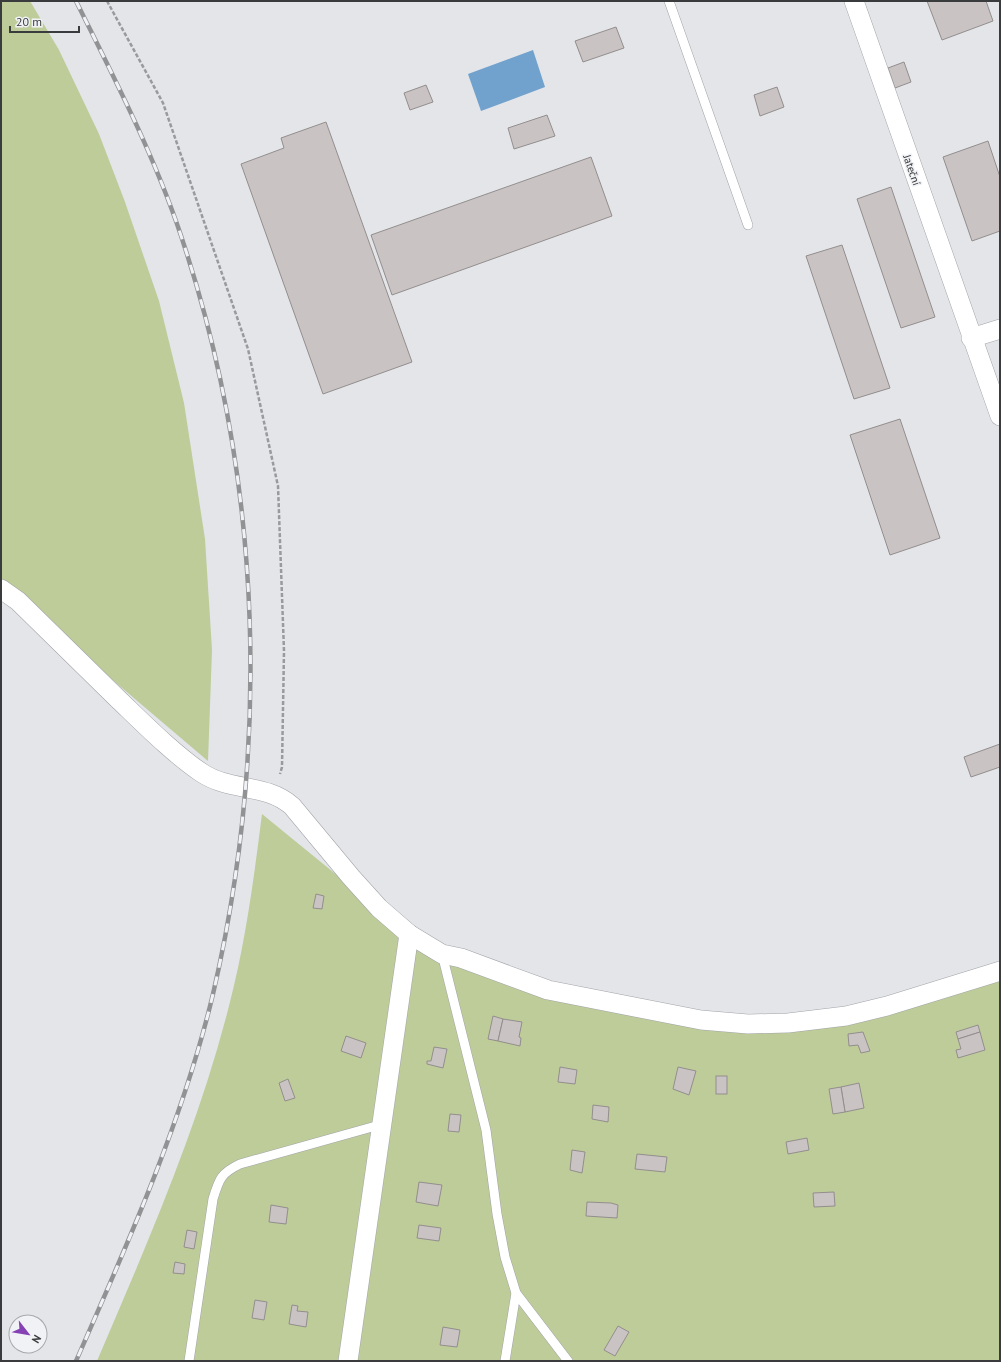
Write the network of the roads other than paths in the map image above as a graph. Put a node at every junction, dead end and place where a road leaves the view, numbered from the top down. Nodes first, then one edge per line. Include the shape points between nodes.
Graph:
1 (669, 1) edge
2 (854, 1) edge
3 (748, 225) dead end
4 (1000, 329) edge
5 (971, 338) junction
6 (1000, 416) edge
7 (1, 590) edge
8 (408, 934) junction
9 (442, 954) junction
10 (1000, 971) edge
11 (382, 1124) junction
12 (516, 1292) junction
13 (189, 1361) edge
14 (348, 1361) edge
15 (505, 1361) edge
16 (568, 1361) edge

1 - 3 lane
2 - 5 street, Jateční
4 - 5 street
5 - 6 street, Jateční
7 - 8 street via 18,601 149,729 201,772 229,786 275,794 292,806 351,877
8 - 9 street
8 - 11 street
9 - 10 street via 461,958 548,990 701,1020 748,1024 788,1023 846,1016
9 - 12 lane via 486,1130 498,1221 505,1257
11 - 13 lane via 240,1164 227,1170 218,1180
11 - 14 street
12 - 15 lane
12 - 16 lane

